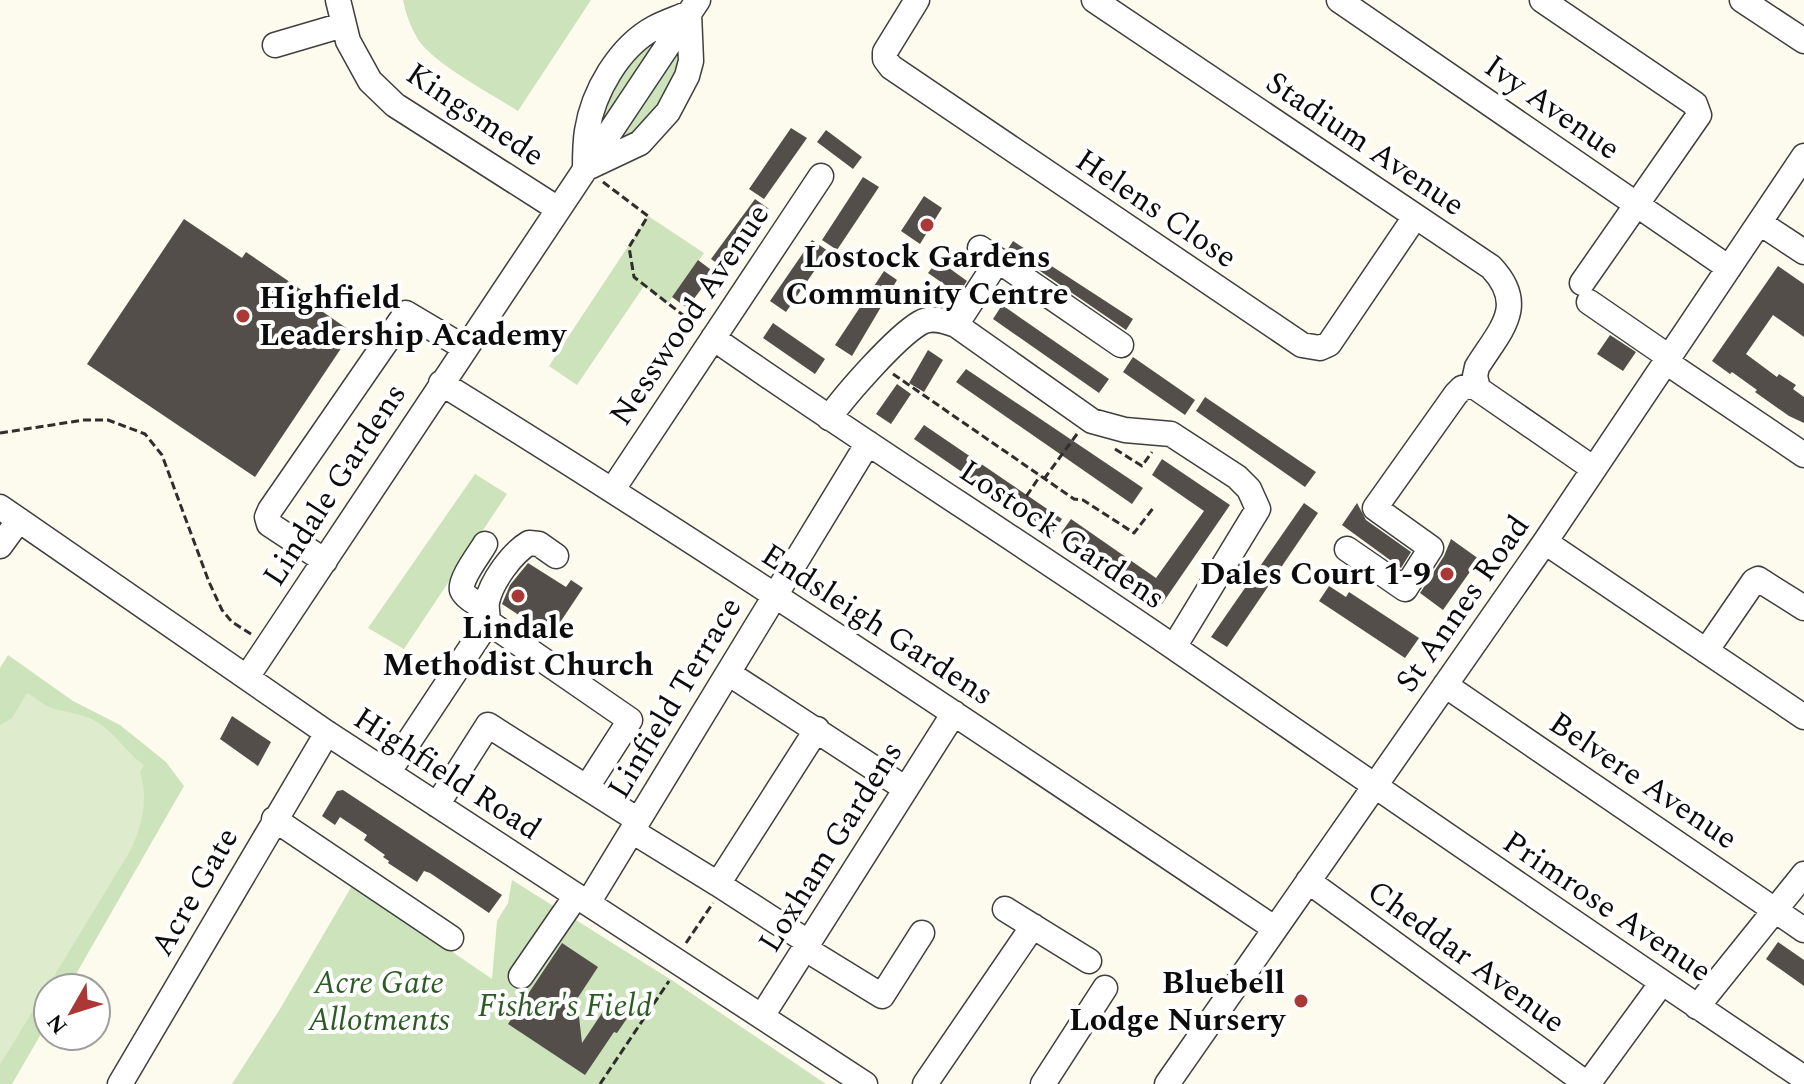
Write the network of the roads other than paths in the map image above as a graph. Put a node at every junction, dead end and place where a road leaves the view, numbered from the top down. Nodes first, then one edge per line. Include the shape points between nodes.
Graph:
1 (338, 0) edge
2 (917, 0) edge
3 (1094, 0) edge
4 (1339, 0) edge
5 (1542, 0) edge
6 (1742, 0) edge
7 (694, 7) edge
8 (343, 25) junction
9 (1804, 41) edge
10 (275, 45) dead end
11 (1804, 156) edge
12 (585, 169) junction
13 (821, 176) dead end
14 (1637, 205) junction
15 (558, 209) junction
16 (1415, 217) junction
17 (1760, 223) junction
18 (1804, 252) edge
19 (1729, 268) junction
20 (956, 325) junction
21 (713, 338) junction
22 (1121, 345) dead end
23 (465, 348) junction
24 (1668, 360) junction
25 (441, 383) junction
26 (1476, 384) junction
27 (829, 418) junction
28 (868, 443) junction
29 (1804, 455) edge
30 (1594, 469) junction
31 (613, 489) junction
32 (9, 513) edge
33 (1545, 542) junction
34 (485, 544) dead end
35 (0, 546) edge
36 (1347, 549) dead end
37 (556, 556) dead end
38 (325, 561) junction
39 (775, 596) junction
40 (1804, 608) edge
41 (488, 616) junction
42 (1174, 647) junction
43 (1706, 651) junction
44 (728, 673) junction
45 (247, 677) junction
46 (1445, 685) junction
47 (954, 713) junction
48 (1804, 717) edge
49 (817, 729) junction
50 (327, 733) junction
51 (388, 773) junction
52 (587, 787) junction
53 (1374, 788) junction
54 (906, 789) junction
55 (437, 805) junction
56 (274, 819) junction
57 (635, 825) junction
58 (1804, 874) edge
59 (1308, 881) junction
60 (721, 885) junction
61 (582, 900) junction
62 (1005, 909) dead end
63 (1775, 910) junction
64 (1033, 926) junction
65 (1274, 928) junction
66 (1804, 930) edge
67 (922, 933) dead end
68 (451, 938) dead end
69 (806, 945) junction
70 (1089, 961) dead end
71 (521, 976) dead end
72 (1661, 984) junction
73 (1105, 988) dead end
74 (1697, 1007) junction
75 (762, 1016) junction
76 (1804, 1078) edge
77 (120, 1084) edge
78 (865, 1084) edge
79 (925, 1084) edge
80 (1043, 1084) edge
81 (1167, 1084) edge
82 (1587, 1084) edge

1 - 8 street, Kingsmede
2 - 16 street, Helens Close via 885,52 891,67 1302,345 1329,344
3 - 16 street, Stadium Avenue
4 - 14 street, Ivy Avenue
5 - 14 street via 1699,109
6 - 9 street
7 - 12 street, Lindale Gardens
7 - 12 street via 640,38 615,65 590,114
7 - 12 street via 691,61 668,112 640,143
8 - 10 street
8 - 15 street, Kingsmede via 370,81 395,105
11 - 17 street, St Annes Road
12 - 15 street, Lindale Gardens
13 - 21 street, Nesswood Avenue
14 - 19 street, Ivy Avenue
14 - 24 street via 1586,293
15 - 23 street, Lindale Gardens
16 - 26 street, Stadium Avenue via 1480,258 1508,288 1509,313 1477,367
17 - 18 street
17 - 19 street, St Annes Road
19 - 24 street, St Annes Road
20 - 22 street via 989,254
20 - 27 street via 941,319 922,321
20 - 42 street via 1088,418 1125,430 1171,434 1249,489 1258,509
21 - 27 street, Lostock Gardens
21 - 31 street, Nesswood Avenue
23 - 25 street, Lindale Gardens
23 - 38 street via 406,313 270,510 269,524
24 - 29 street
24 - 30 street, St Annes Road
25 - 31 street, Endsleigh Gardens
25 - 38 street, Lindale Gardens
26 - 30 street
26 - 36 street via 1456,394 1375,508 1431,548 1405,589
27 - 28 street, Lostock Gardens
28 - 39 street, Linfield Terrace
28 - 42 street, Lostock Gardens
30 - 33 street, St Annes Road
31 - 39 street, Endsleigh Gardens
32 - 35 street
32 - 45 street, Highfield Road
33 - 43 street
33 - 46 street, St Annes Road
34 - 41 street via 462,590
37 - 41 street via 539,544 518,549 492,588
38 - 45 street, Lindale Gardens
39 - 44 street, Linfield Terrace
39 - 47 street, Endsleigh Gardens
40 - 43 street via 1758,579
41 - 51 street
41 - 52 street via 630,720
42 - 53 street, Lostock Gardens
43 - 48 street
44 - 49 street
44 - 57 street, Linfield Terrace
45 - 50 street, Highfield Road
46 - 53 street, St Annes Road
46 - 63 street, Belvere Avenue
47 - 54 street, Loxham Gardens
47 - 65 street, Endsleigh Gardens
49 - 54 street
49 - 60 street
50 - 51 street, Highfield Road
50 - 56 street, Acre Gate
51 - 55 street, Highfield Road
52 - 55 street via 488,725
52 - 57 street
53 - 59 street, St Annes Road
53 - 72 street, Primrose Avenue
54 - 69 street, Loxham Gardens
55 - 61 street, Highfield Road
56 - 68 street
56 - 77 street, Acre Gate
57 - 60 street
57 - 61 street, Linfield Terrace
58 - 63 street
59 - 65 street, St Annes Road
59 - 82 street, Cheddar Avenue
60 - 69 street
61 - 71 street, Linfield Terrace
61 - 75 street, Highfield Road
62 - 64 street
63 - 66 street, Belvere Avenue
63 - 74 street
64 - 70 street
64 - 79 street
65 - 81 street, St Annes Road
67 - 69 street via 882,996
69 - 75 street, Loxham Gardens
72 - 74 street, Primrose Avenue
72 - 82 street
73 - 80 street
74 - 76 street, Primrose Avenue
75 - 78 street, Highfield Road

